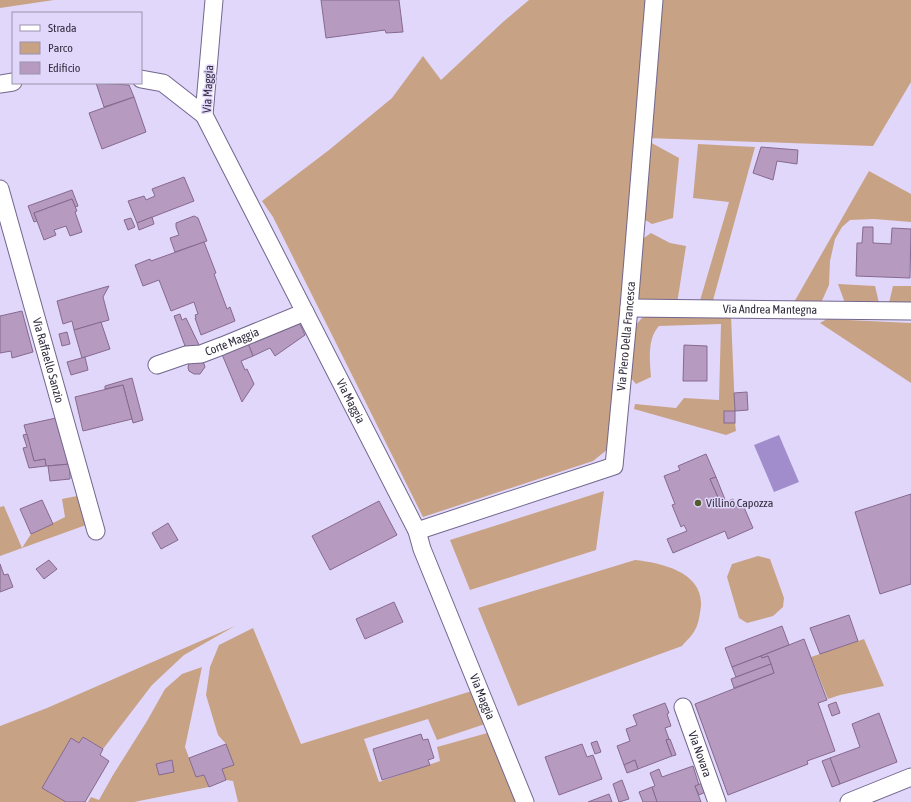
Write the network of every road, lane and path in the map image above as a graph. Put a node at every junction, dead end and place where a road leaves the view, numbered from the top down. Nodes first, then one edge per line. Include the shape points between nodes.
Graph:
1 (214, 0) edge
2 (654, 0) edge
3 (142, 79) edge
4 (12, 82) edge
5 (0, 84) edge
6 (204, 115) junction
7 (0, 189) edge
8 (629, 308) junction
9 (911, 311) edge
10 (305, 312) junction
11 (157, 365) dead end
12 (96, 531) dead end
13 (417, 531) junction
14 (683, 707) dead end
15 (911, 777) edge
16 (867, 799) edge
17 (525, 802) edge
18 (717, 802) edge
19 (849, 802) edge

1 - 6 street, Via Maggia
2 - 8 street, Via Piero Della Francesca
3 - 6 street via 163,83
4 - 5 street
6 - 10 street, Via Maggia
7 - 12 street, Via Raffaello Sanzio
8 - 9 street, Via Andrea Mantegna
8 - 13 street, Via Piero Della Francesca via 614,466
10 - 11 street, Corte Maggia via 201,354 186,355
10 - 13 street, Via Maggia
13 - 17 street, Via Maggia via 422,549
14 - 18 street, Via Novara
15 - 16 street
16 - 19 street

